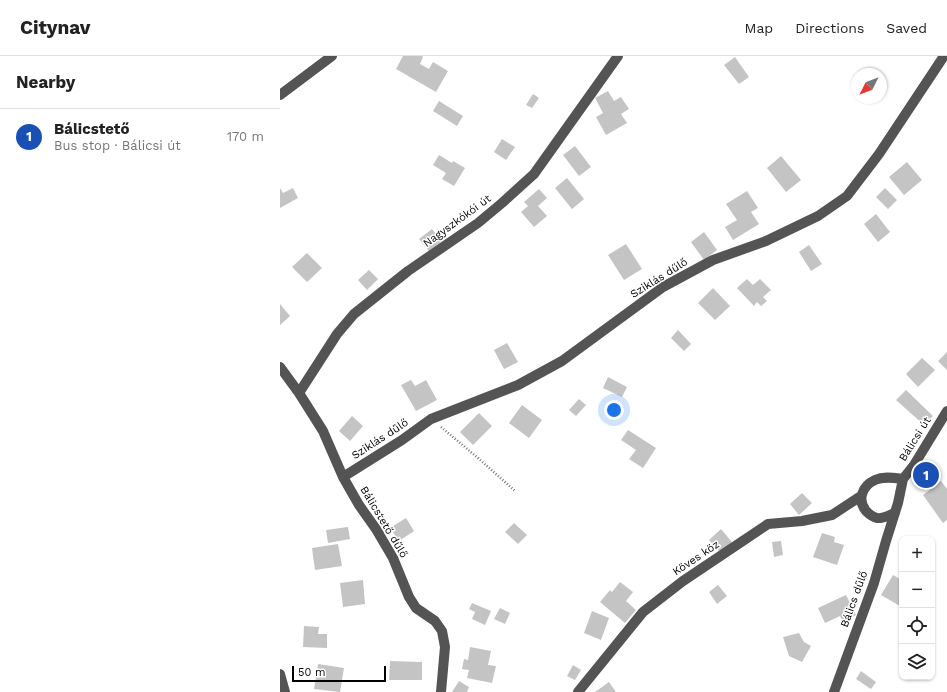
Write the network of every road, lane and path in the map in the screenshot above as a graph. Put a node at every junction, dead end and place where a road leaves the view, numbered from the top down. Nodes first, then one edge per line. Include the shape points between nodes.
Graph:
1 (332, 56) edge
2 (618, 56) edge
3 (944, 56) edge
4 (280, 95) edge
5 (280, 366) edge
6 (299, 393) junction
7 (947, 411) edge
8 (431, 419) junction
9 (343, 477) junction
10 (903, 479) junction
11 (515, 491) dead end
12 (861, 496) junction
13 (895, 513) junction
14 (280, 674) edge
15 (285, 692) edge
16 (441, 692) edge
17 (578, 692) edge
18 (834, 692) edge

1 - 4 street
2 - 6 street, Nagyszkókói út via 534,174 478,223 408,271 354,314 337,334
3 - 8 street, Sziklás dűlő via 848,196 818,216 766,241 713,260 663,287 562,361 518,385
5 - 6 street, Bálicstető dűlő
6 - 9 street, Bálicstető dűlő via 323,431
7 - 10 street, Bálicsi út
8 - 9 street, Sziklás dűlő
8 - 11 path
9 - 16 street, Bálicstető dűlő via 393,558 416,608 435,621 442,631 445,647
10 - 12 street, Bálicsi út via 877,480 867,486
10 - 13 street, Bálicsi út
12 - 13 street via 863,506 874,517 882,518
12 - 17 street, Köves köz via 832,514 802,521 768,524 683,580 643,612
13 - 18 street, Bálics dűlő via 874,583
14 - 15 street

